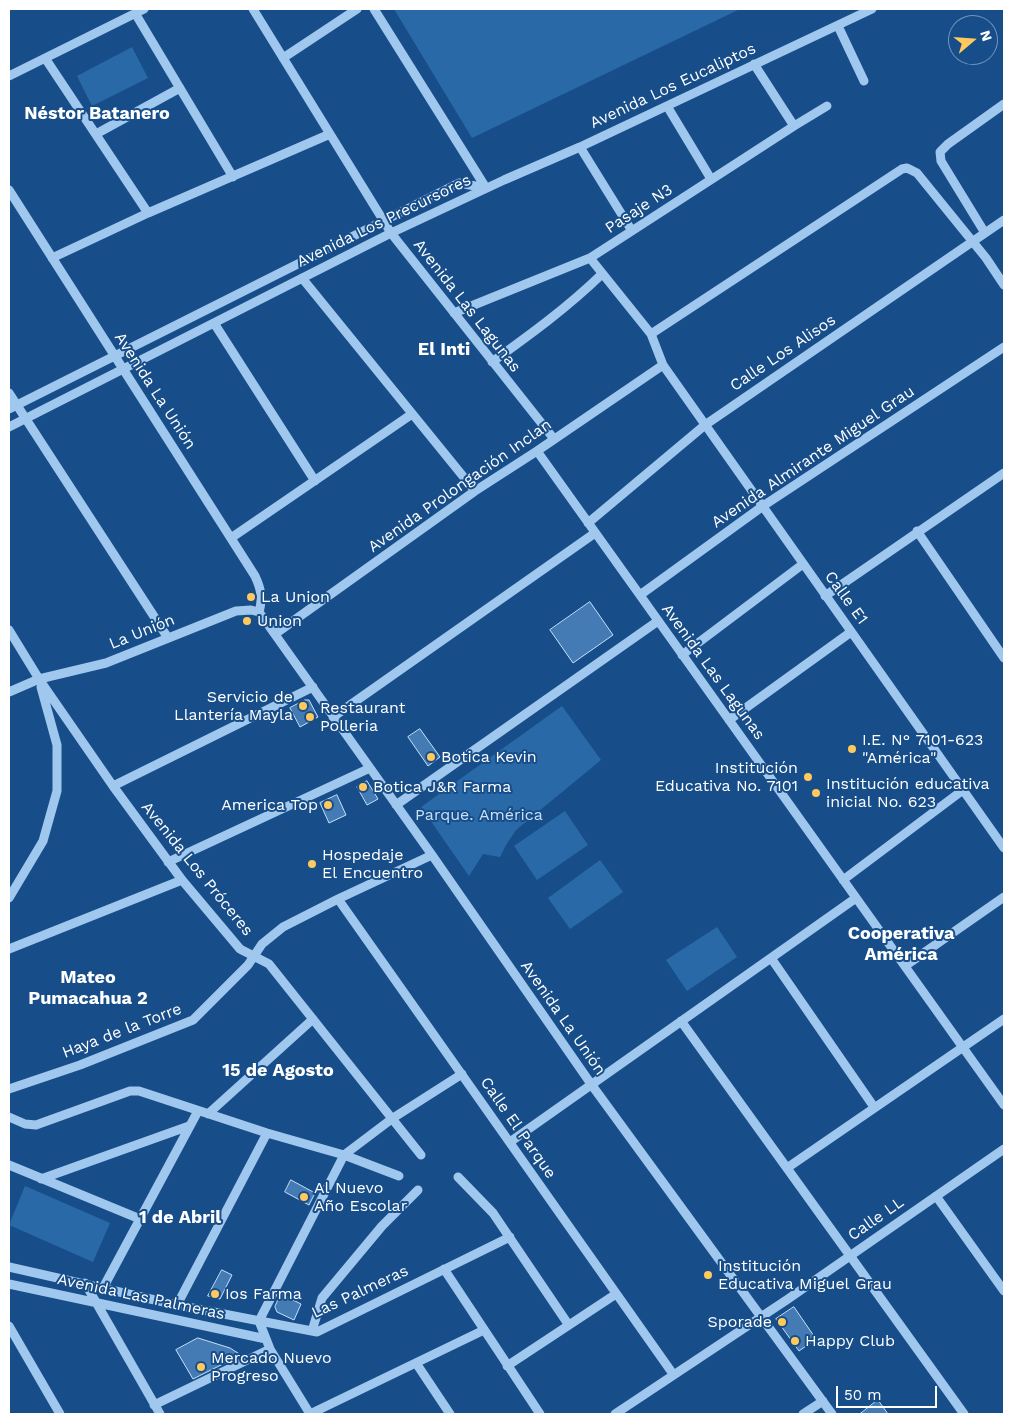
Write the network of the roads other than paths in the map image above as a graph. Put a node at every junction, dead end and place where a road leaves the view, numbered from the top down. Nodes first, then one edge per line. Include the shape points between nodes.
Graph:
1 (144, 9) edge
2 (253, 9) edge
3 (357, 9) edge
4 (374, 9) edge
5 (872, 9) edge
6 (135, 13) junction
7 (838, 26) junction
8 (46, 58) junction
9 (283, 58) junction
10 (754, 64) junction
11 (9, 76) edge
12 (864, 81) dead end
13 (180, 88) junction
14 (1004, 104) edge
15 (667, 106) junction
16 (827, 106) dead end
17 (794, 126) junction
18 (96, 134) junction
19 (330, 134) junction
20 (580, 147) junction
21 (233, 177) junction
22 (711, 179) junction
23 (486, 188) junction
24 (9, 190) edge
25 (148, 214) junction
26 (1004, 220) edge
27 (383, 221) junction
28 (632, 231) junction
29 (391, 233) junction
30 (985, 233) junction
31 (973, 242) junction
32 (52, 258) junction
33 (590, 258) junction
34 (602, 274) junction
35 (302, 278) junction
36 (1004, 284) edge
37 (454, 313) junction
38 (214, 323) junction
39 (650, 334) junction
40 (1004, 347) edge
41 (114, 356) junction
42 (492, 362) junction
43 (663, 365) junction
44 (123, 369) junction
45 (9, 392) edge
46 (13, 407) edge
47 (412, 414) junction
48 (26, 418) junction
49 (705, 425) junction
50 (9, 427) edge
51 (554, 439) junction
52 (537, 451) junction
53 (1004, 473) edge
54 (314, 481) junction
55 (475, 491) junction
56 (763, 506) junction
57 (588, 523) junction
58 (917, 531) junction
59 (595, 533) junction
60 (231, 538) junction
61 (803, 564) junction
62 (640, 595) junction
63 (825, 596) junction
64 (258, 612) junction
65 (658, 621) junction
66 (9, 630) edge
67 (851, 632) junction
68 (275, 634) junction
69 (168, 638) junction
70 (682, 655) junction
71 (1004, 658) edge
72 (39, 680) junction
73 (312, 686) junction
74 (9, 692) edge
75 (333, 717) junction
76 (729, 720) junction
77 (370, 768) junction
78 (112, 786) junction
79 (963, 790) junction
80 (396, 805) junction
81 (1004, 848) edge
82 (432, 855) junction
83 (168, 862) junction
84 (182, 880) junction
85 (843, 880) junction
86 (1004, 897) edge
87 (9, 898) edge
88 (856, 898) junction
89 (338, 899) junction
90 (9, 949) edge
91 (254, 956) junction
92 (771, 958) junction
93 (904, 966) junction
94 (313, 1019) junction
95 (1004, 1019) edge
96 (681, 1021) junction
97 (963, 1047) junction
98 (462, 1074) junction
99 (591, 1084) junction
100 (9, 1089) edge
101 (1004, 1105) edge
102 (874, 1107) junction
103 (198, 1111) junction
104 (208, 1114) junction
105 (9, 1117) edge
106 (393, 1118) junction
107 (189, 1126) junction
108 (267, 1134) junction
109 (510, 1142) junction
110 (1004, 1149) edge
111 (344, 1155) junction
112 (421, 1155) dead end
113 (9, 1165) edge
114 (787, 1168) junction
115 (399, 1176) dead end
116 (458, 1177) dead end
117 (41, 1178) junction
118 (418, 1190) dead end
119 (936, 1196) junction
120 (140, 1219) junction
121 (510, 1237) junction
122 (850, 1256) junction
123 (9, 1267) edge
124 (444, 1269) junction
125 (9, 1284) edge
126 (85, 1284) junction
127 (103, 1288) junction
128 (1004, 1291) edge
129 (616, 1294) junction
130 (96, 1304) junction
131 (177, 1305) junction
132 (761, 1316) junction
133 (259, 1321) junction
134 (568, 1324) junction
135 (9, 1326) edge
136 (484, 1330) junction
137 (312, 1331) junction
138 (266, 1339) junction
139 (270, 1349) junction
140 (416, 1363) junction
141 (507, 1366) junction
142 (673, 1374) junction
143 (822, 1401) junction
144 (154, 1405) junction
145 (60, 1414) edge
146 (160, 1414) edge
147 (310, 1414) edge
148 (450, 1414) edge
149 (540, 1414) edge
150 (615, 1414) edge
151 (803, 1414) edge
152 (832, 1414) edge
153 (964, 1414) edge

1 - 6 street
2 - 9 street, Avenida Las Lagunas
3 - 9 street
4 - 23 street
5 - 7 street, Avenida Los Eucaliptos
6 - 8 street
6 - 13 street
7 - 10 street, Avenida Los Eucaliptos
7 - 12 street
8 - 11 street
8 - 18 street
9 - 19 street, Avenida Las Lagunas
10 - 15 street, Avenida Los Eucaliptos
10 - 17 street
13 - 18 street
13 - 21 street
14 - 30 street via 940,152 941,161
15 - 20 street, Avenida Los Eucaliptos
15 - 22 street
16 - 17 street, Pasaje N3
17 - 22 street, Pasaje N3
18 - 25 street
19 - 21 street
19 - 27 street, Avenida Las Lagunas
20 - 23 street, Avenida Los Eucaliptos
20 - 28 street
21 - 25 street
22 - 28 street, Pasaje N3
23 - 27 street, Avenida Los Precursores via 459,183
23 - 29 street, Avenida Los Precursores
24 - 32 street, Avenida La Unión
25 - 32 street
26 - 30 street, Calle Los Alisos
27 - 29 street, Avenida Las Lagunas
27 - 41 street, Avenida Los Precursores
28 - 33 street, Pasaje N3
29 - 35 street, Avenida Los Precursores
29 - 37 street, Avenida Las Lagunas
30 - 31 street, Calle Los Alisos
31 - 36 street
31 - 39 street via 917,173 908,168 902,169
31 - 49 street, Calle Los Alisos
32 - 41 street, Avenida La Unión
33 - 34 street, Calle E1
33 - 37 street, Pasaje N3
34 - 39 street, Calle E1
34 - 42 street via 549,321
35 - 38 street, Avenida Los Precursores
35 - 47 street
37 - 42 street, Avenida Las Lagunas
38 - 44 street, Avenida Los Precursores
38 - 54 street
39 - 43 street, Calle E1
40 - 56 street, Avenida Almirante Miguel Grau
41 - 44 street, Avenida La Unión
41 - 46 street, Avenida Los Precursores
42 - 51 street, Avenida Las Lagunas
43 - 49 street, Calle E1
43 - 51 street, Avenida Prolongación Inclan
44 - 48 street, Avenida Los Precursores
44 - 60 street, Avenida La Unión
45 - 46 street
46 - 48 street
47 - 54 street
47 - 55 street
48 - 50 street, Avenida Los Precursores
48 - 69 street
49 - 56 street, Calle E1
49 - 57 street, Calle Los Alisos
51 - 52 street, Avenida Prolongación Inclan
52 - 55 street, Avenida Prolongación Inclan
52 - 57 street, Avenida Las Lagunas
53 - 58 street
54 - 60 street
55 - 68 street, Avenida Prolongación Inclan
56 - 61 street, Calle E1
56 - 62 street, Avenida Almirante Miguel Grau
57 - 59 street, Avenida Las Lagunas
58 - 63 street
58 - 71 street
59 - 62 street, Avenida Las Lagunas
59 - 75 street
60 - 64 street, Avenida La Unión via 260,587 262,600
61 - 63 street, Calle E1
61 - 70 street
62 - 65 street, Avenida Las Lagunas
63 - 67 street, Calle E1
64 - 68 street
64 - 69 street, La Unión via 236,611
65 - 70 street, Avenida Las Lagunas
65 - 80 street
66 - 72 street, Avenida Los Próceres
67 - 76 street
67 - 79 street, Calle E1
68 - 73 street, Avenida La Unión
69 - 72 street, La Unión via 106,662
70 - 76 street, Avenida Las Lagunas
72 - 74 street, La Unión
72 - 78 street, Avenida Los Próceres
72 - 87 street via 57,745 57,791 43,841
73 - 75 street, Avenida La Unión
73 - 78 street
75 - 77 street, Avenida La Unión
76 - 85 street, Avenida Las Lagunas
77 - 80 street, Avenida La Unión
77 - 83 street
78 - 83 street, Avenida Los Próceres
79 - 81 street, Calle E1
79 - 85 street
80 - 82 street, Avenida La Unión
82 - 89 street, Haya de la Torre
82 - 99 street, Avenida La Unión
83 - 84 street, Avenida Los Próceres
84 - 90 street
84 - 91 street, Avenida Los Próceres via 240,949
85 - 88 street, Avenida Las Lagunas
86 - 93 street
88 - 92 street
88 - 93 street, Avenida Las Lagunas
89 - 91 street, Haya de la Torre via 282,927 262,944
89 - 98 street, Calle El Parque
91 - 94 street, Avenida Los Próceres via 269,964
91 - 100 street, Haya de la Torre via 194,1020
92 - 96 street
92 - 102 street
93 - 97 street, Avenida Las Lagunas
94 - 104 street
94 - 106 street, Avenida Los Próceres
95 - 97 street
96 - 99 street
96 - 114 street
97 - 101 street, Avenida Las Lagunas
97 - 102 street
98 - 106 street
98 - 109 street, Calle El Parque
99 - 109 street
99 - 132 street, Avenida La Unión
102 - 114 street
103 - 104 street
103 - 105 street via 139,1091 130,1091 36,1125
103 - 107 street
104 - 108 street
106 - 111 street
106 - 112 street, Avenida Los Próceres
107 - 117 street
107 - 120 street
108 - 111 street
108 - 131 street
109 - 129 street, Calle El Parque
110 - 119 street, Calle LL
111 - 115 street
111 - 133 street
113 - 117 street
114 - 122 street
116 - 121 street via 493,1212
117 - 120 street
118 - 137 street via 382,1226 322,1298
119 - 122 street, Calle LL
119 - 128 street
120 - 127 street
121 - 124 street, Las Palmeras
121 - 134 street
122 - 132 street, Calle LL
122 - 153 street
123 - 126 street, Las Palmeras
124 - 136 street
124 - 137 street, Las Palmeras via 317,1332
125 - 130 street, Avenida Las Palmeras
126 - 127 street, Las Palmeras
126 - 130 street
127 - 131 street, Las Palmeras
129 - 134 street
129 - 142 street, Calle El Parque
130 - 138 street, Avenida Las Palmeras
130 - 144 street
131 - 133 street, Las Palmeras
132 - 142 street, Calle LL
132 - 143 street, Avenida La Unión
133 - 137 street, Las Palmeras
133 - 138 street
134 - 141 street
135 - 145 street
136 - 140 street
136 - 141 street
138 - 139 street
139 - 144 street
139 - 147 street
140 - 147 street
140 - 148 street
141 - 149 street
142 - 150 street, Calle LL
143 - 151 street
143 - 152 street, Avenida La Unión
144 - 146 street

